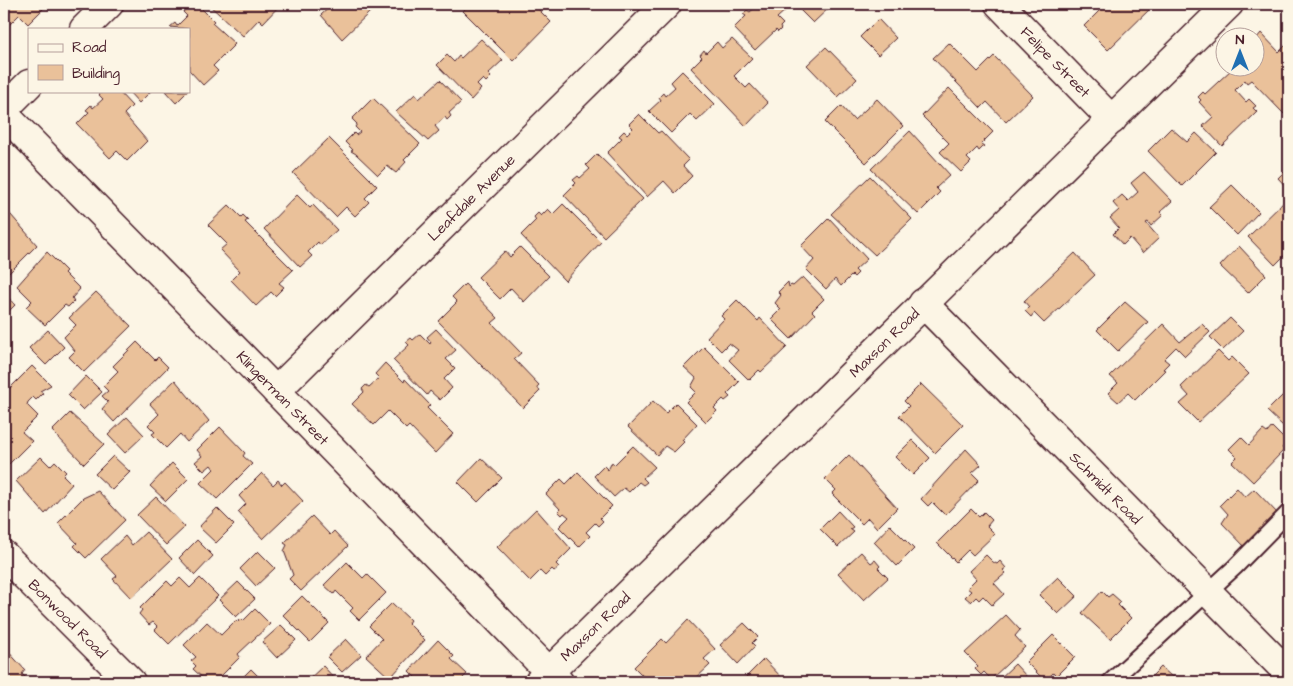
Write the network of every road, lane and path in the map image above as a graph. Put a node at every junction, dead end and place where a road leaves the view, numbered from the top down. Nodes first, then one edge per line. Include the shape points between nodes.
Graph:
1 (109, 4) edge
2 (667, 4) edge
3 (999, 4) edge
4 (1229, 4) edge
5 (85, 28) edge
6 (28, 85) edge
7 (4, 109) edge
8 (4, 114) edge
9 (1112, 120) junction
10 (923, 303) junction
11 (276, 391) junction
12 (1289, 512) edge
13 (4, 555) edge
14 (1207, 590) junction
15 (1289, 674) edge
16 (549, 679) edge
17 (131, 682) edge
18 (1110, 682) edge

1 - 5 street
2 - 11 street, Leafdale Avenue
3 - 9 street, Felipe Street
4 - 9 street, Maxson Road
6 - 7 street
8 - 11 street, Klingerman Street
9 - 10 street, Maxson Road
10 - 14 street, Schmidt Road
10 - 16 street, Maxson Road
11 - 16 street, Klingerman Street
12 - 14 lane via 1235,567
13 - 17 street, Bonwood Road
14 - 15 street, Schmidt Road
14 - 18 lane

